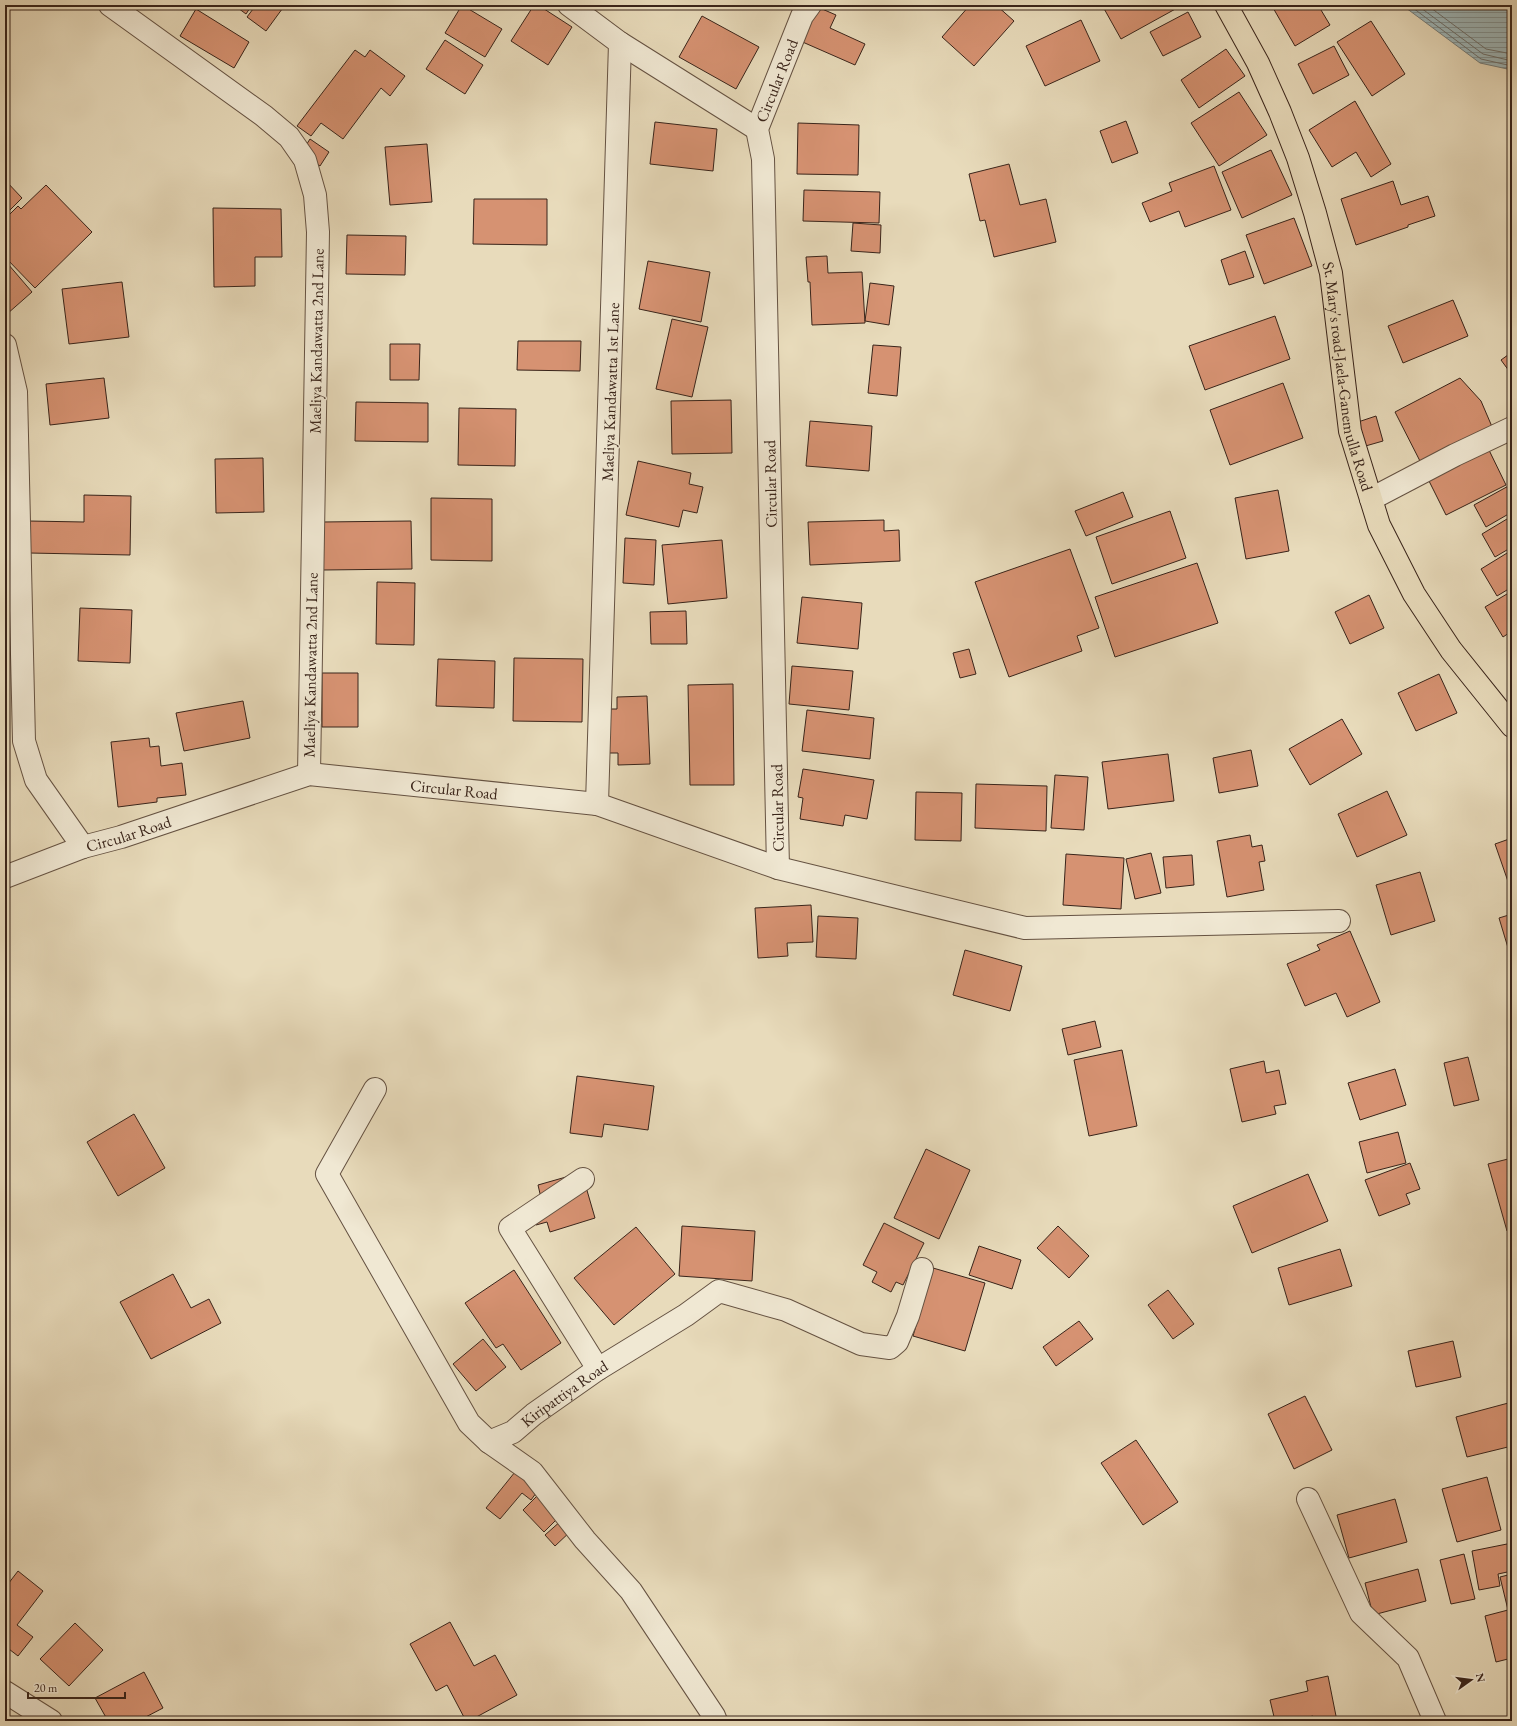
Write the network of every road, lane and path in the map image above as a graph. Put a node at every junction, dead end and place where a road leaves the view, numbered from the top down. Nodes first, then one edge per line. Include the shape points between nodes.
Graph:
1 (110, 5) edge
2 (569, 5) edge
3 (810, 5) edge
4 (1226, 5) edge
5 (620, 43) junction
6 (757, 129) junction
7 (5, 345) edge
8 (1512, 428) edge
9 (1371, 499) junction
10 (1512, 726) edge
11 (309, 774) junction
12 (597, 804) junction
13 (84, 847) junction
14 (778, 868) junction
15 (5, 877) edge
16 (1339, 921) dead end
17 (375, 1089) dead end
18 (583, 1179) dead end
19 (922, 1269) dead end
20 (598, 1369) junction
21 (489, 1442) junction
22 (1308, 1499) dead end
23 (5, 1692) edge
24 (50, 1721) edge
25 (716, 1721) edge
26 (1435, 1721) edge

1 - 11 street, Maeliya Kandawatta 2nd Lane via 290,137 305,160 315,195 318,232
2 - 5 street
3 - 6 street, Circular Road via 802,16
4 - 9 main road, St. Mary's road-Jaela-Ganemulla Road via 1258,63 1280,112 1315,213 1331,273 1350,431
5 - 6 street
5 - 12 street, Maeliya Kandawatta 1st Lane
6 - 14 street, Circular Road via 763,159
7 - 13 street via 16,392 24,741 36,780
8 - 9 street
9 - 10 main road, St. Mary's road-Jaela-Ganemulla Road via 1379,525 1414,594 1451,650
11 - 12 street, Circular Road
11 - 13 street, Circular Road
12 - 14 street, Circular Road
13 - 15 street, Circular Road
14 - 16 street via 1025,928
17 - 21 street via 327,1174 469,1423
18 - 20 street via 510,1228
19 - 20 street, Kiripattiya Road via 908,1316 897,1342 890,1348 861,1344 786,1310 719,1291 686,1315
20 - 21 street, Kiripattiya Road via 513,1432
21 - 25 street via 532,1472 585,1540 631,1591
22 - 26 street via 1361,1613 1408,1658
23 - 24 street

